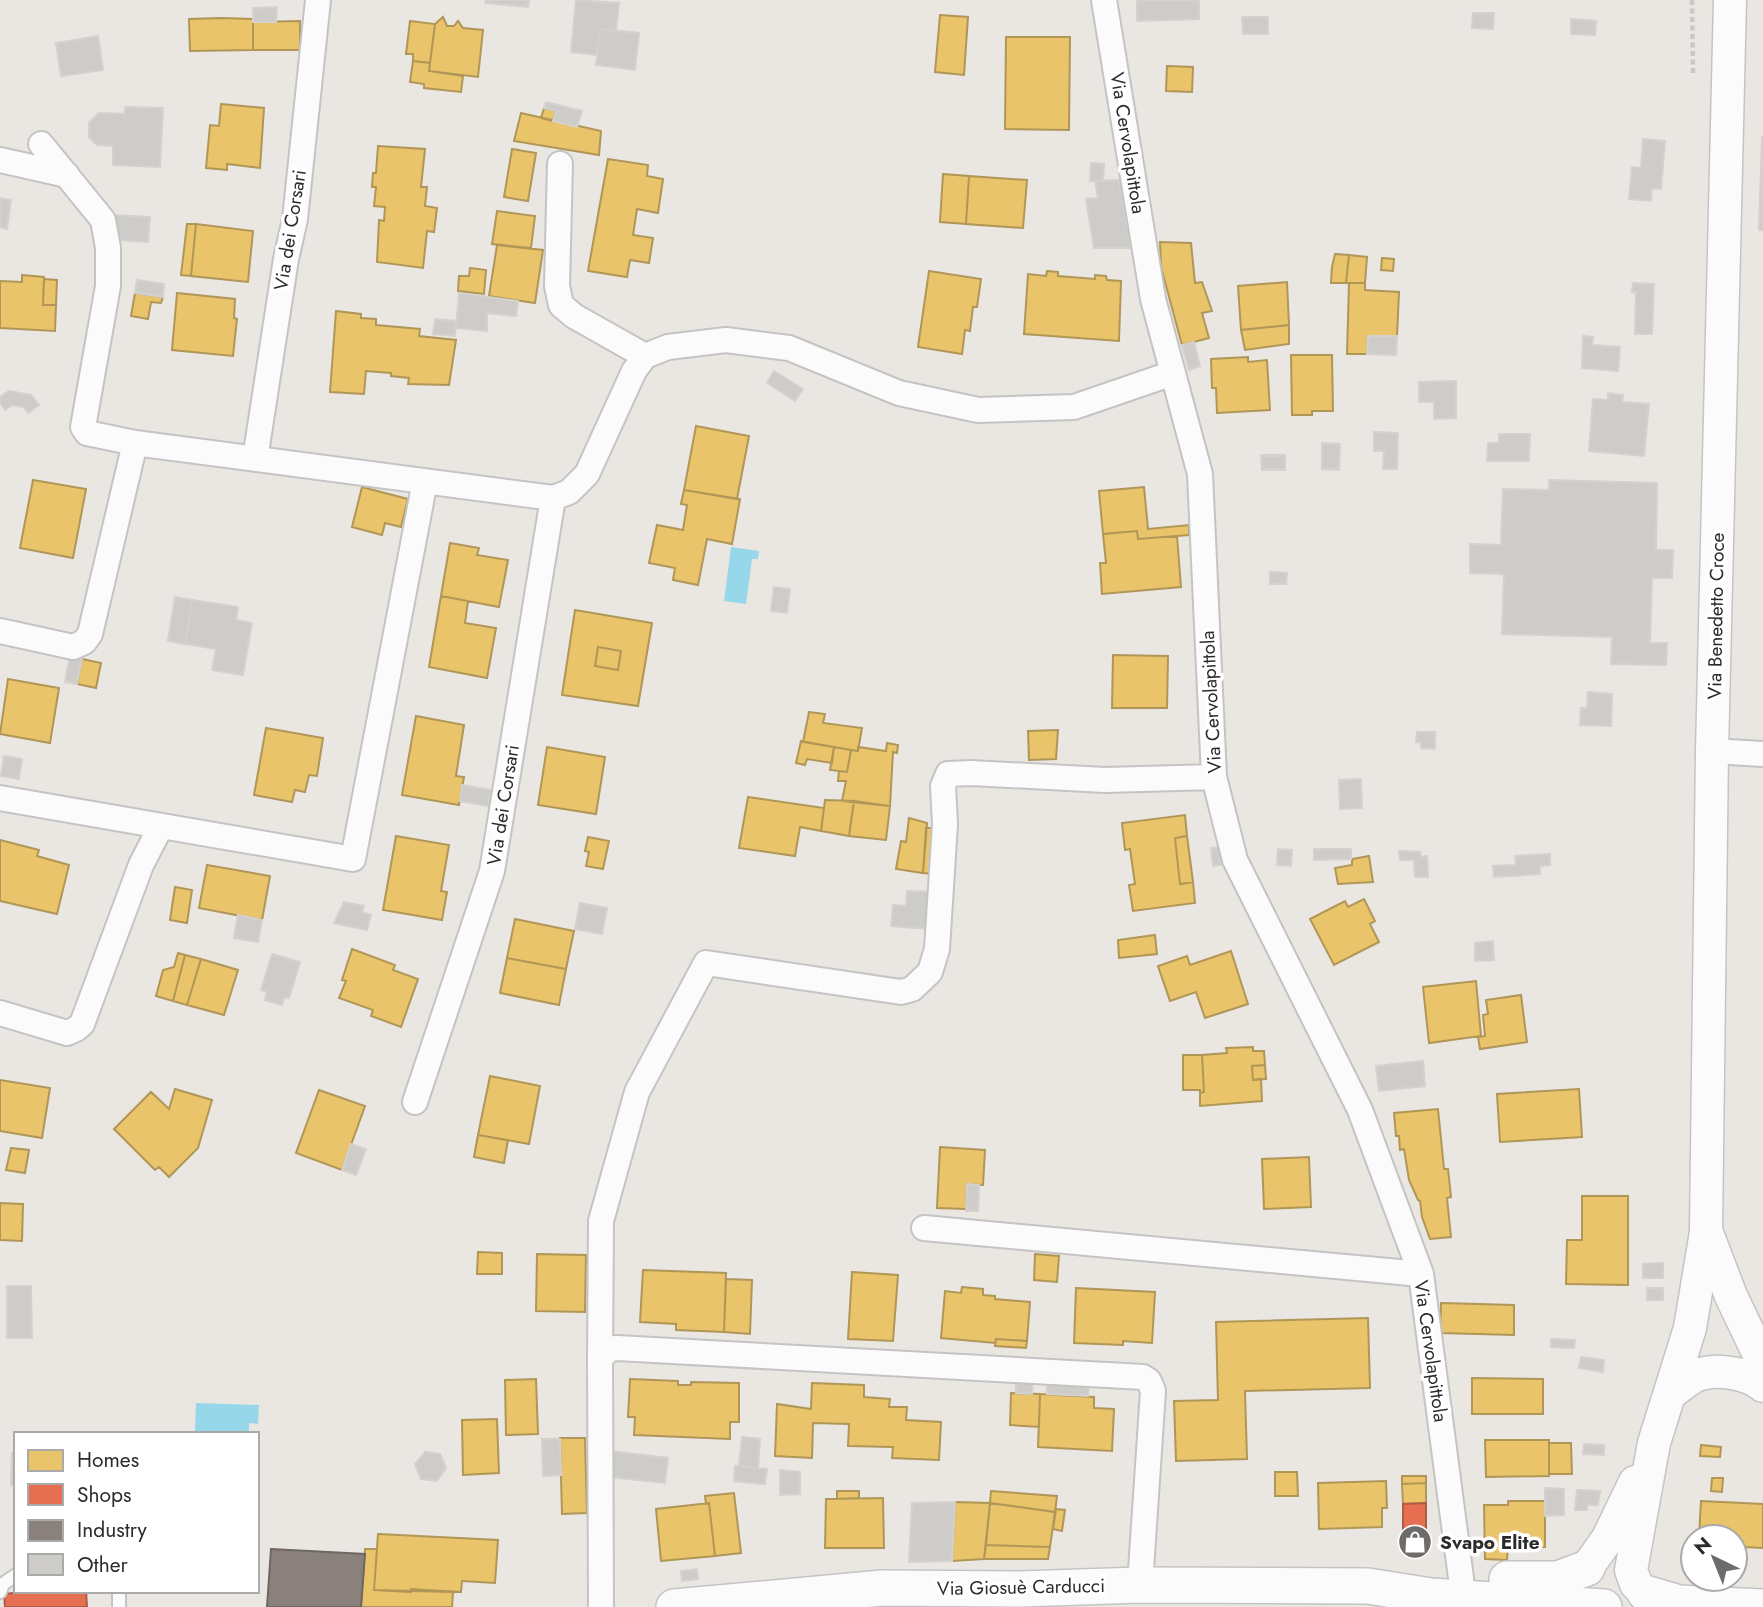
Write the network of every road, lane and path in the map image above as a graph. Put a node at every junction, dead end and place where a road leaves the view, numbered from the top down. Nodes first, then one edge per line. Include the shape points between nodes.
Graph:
1 (318, 0) edge
2 (1104, 0) edge
3 (1730, 0) edge
4 (41, 144) dead end
5 (0, 160) edge
6 (560, 164) dead end
7 (67, 175) junction
8 (645, 356) junction
9 (1174, 373) junction
10 (135, 443) junction
11 (255, 459) junction
12 (425, 481) junction
13 (553, 498) junction
14 (0, 631) edge
15 (1712, 751) junction
16 (1763, 754) edge
17 (1214, 777) junction
18 (0, 798) edge
19 (161, 826) junction
20 (0, 1013) edge
21 (415, 1102) dead end
22 (924, 1228) dead end
23 (1706, 1232) junction
24 (1421, 1274) junction
25 (600, 1359) junction
26 (1763, 1363) edge
27 (1763, 1386) edge
28 (1671, 1392) junction
29 (1654, 1443) junction
30 (1587, 1568) joint
31 (14, 1576) edge
32 (1139, 1585) junction
33 (0, 1592) edge
34 (1461, 1594) edge
35 (1639, 1600) edge
36 (601, 1607) edge
37 (674, 1607) edge
38 (1604, 1607) edge
39 (1763, 1607) edge

1 - 11 street, Via dei Corsari via 295,219
2 - 9 street, Via Cervolapittola via 1153,299
3 - 15 street, Via Benedetto Croce
4 - 7 street
5 - 7 street
6 - 8 street via 557,286 561,305
7 - 10 street via 103,220 108,248 108,286 83,427 87,433
8 - 9 street via 668,347 726,340 789,348 899,393 978,410 1074,407
8 - 13 street via 587,474 569,492
9 - 17 street, Via Cervolapittola via 1200,474
10 - 11 street
10 - 14 street via 90,634 74,647
11 - 12 street
12 - 13 street
12 - 19 street via 353,859
13 - 21 street, Via dei Corsari via 492,871
15 - 16 street
15 - 23 street, Via Benedetto Croce
17 - 24 street, Via Cervolapittola via 1235,860 1360,1110
17 - 25 street via 1105,780 948,774 943,786 937,948 930,972 912,989 901,992 706,963 637,1092 601,1221
18 - 19 street
19 - 20 street via 141,865 82,1024 67,1032
22 - 24 street
23 - 26 street, Via Benedetto Croce
23 - 28 street, Via Benedetto Croce via 1690,1328
24 - 34 street, Via Cervolapittola
25 - 32 street via 609,1349 617,1348 1143,1377 1153,1391
25 - 36 street
27 - 28 street via 1725,1372 1698,1374
28 - 29 street, Via Benedetto Croce
29 - 30 street, Via Benedetto Croce via 1608,1538
29 - 35 street, Via Benedetto Croce via 1631,1570
30 - 34 main road, Via Giosuè Carducci via 1558,1579
31 - 33 lane
32 - 34 main road, Via Giosuè Carducci via 1368,1586
32 - 37 main road, Via Giosuè Carducci via 882,1588
34 - 38 main road, Via Giosuè Carducci
35 - 39 main road

